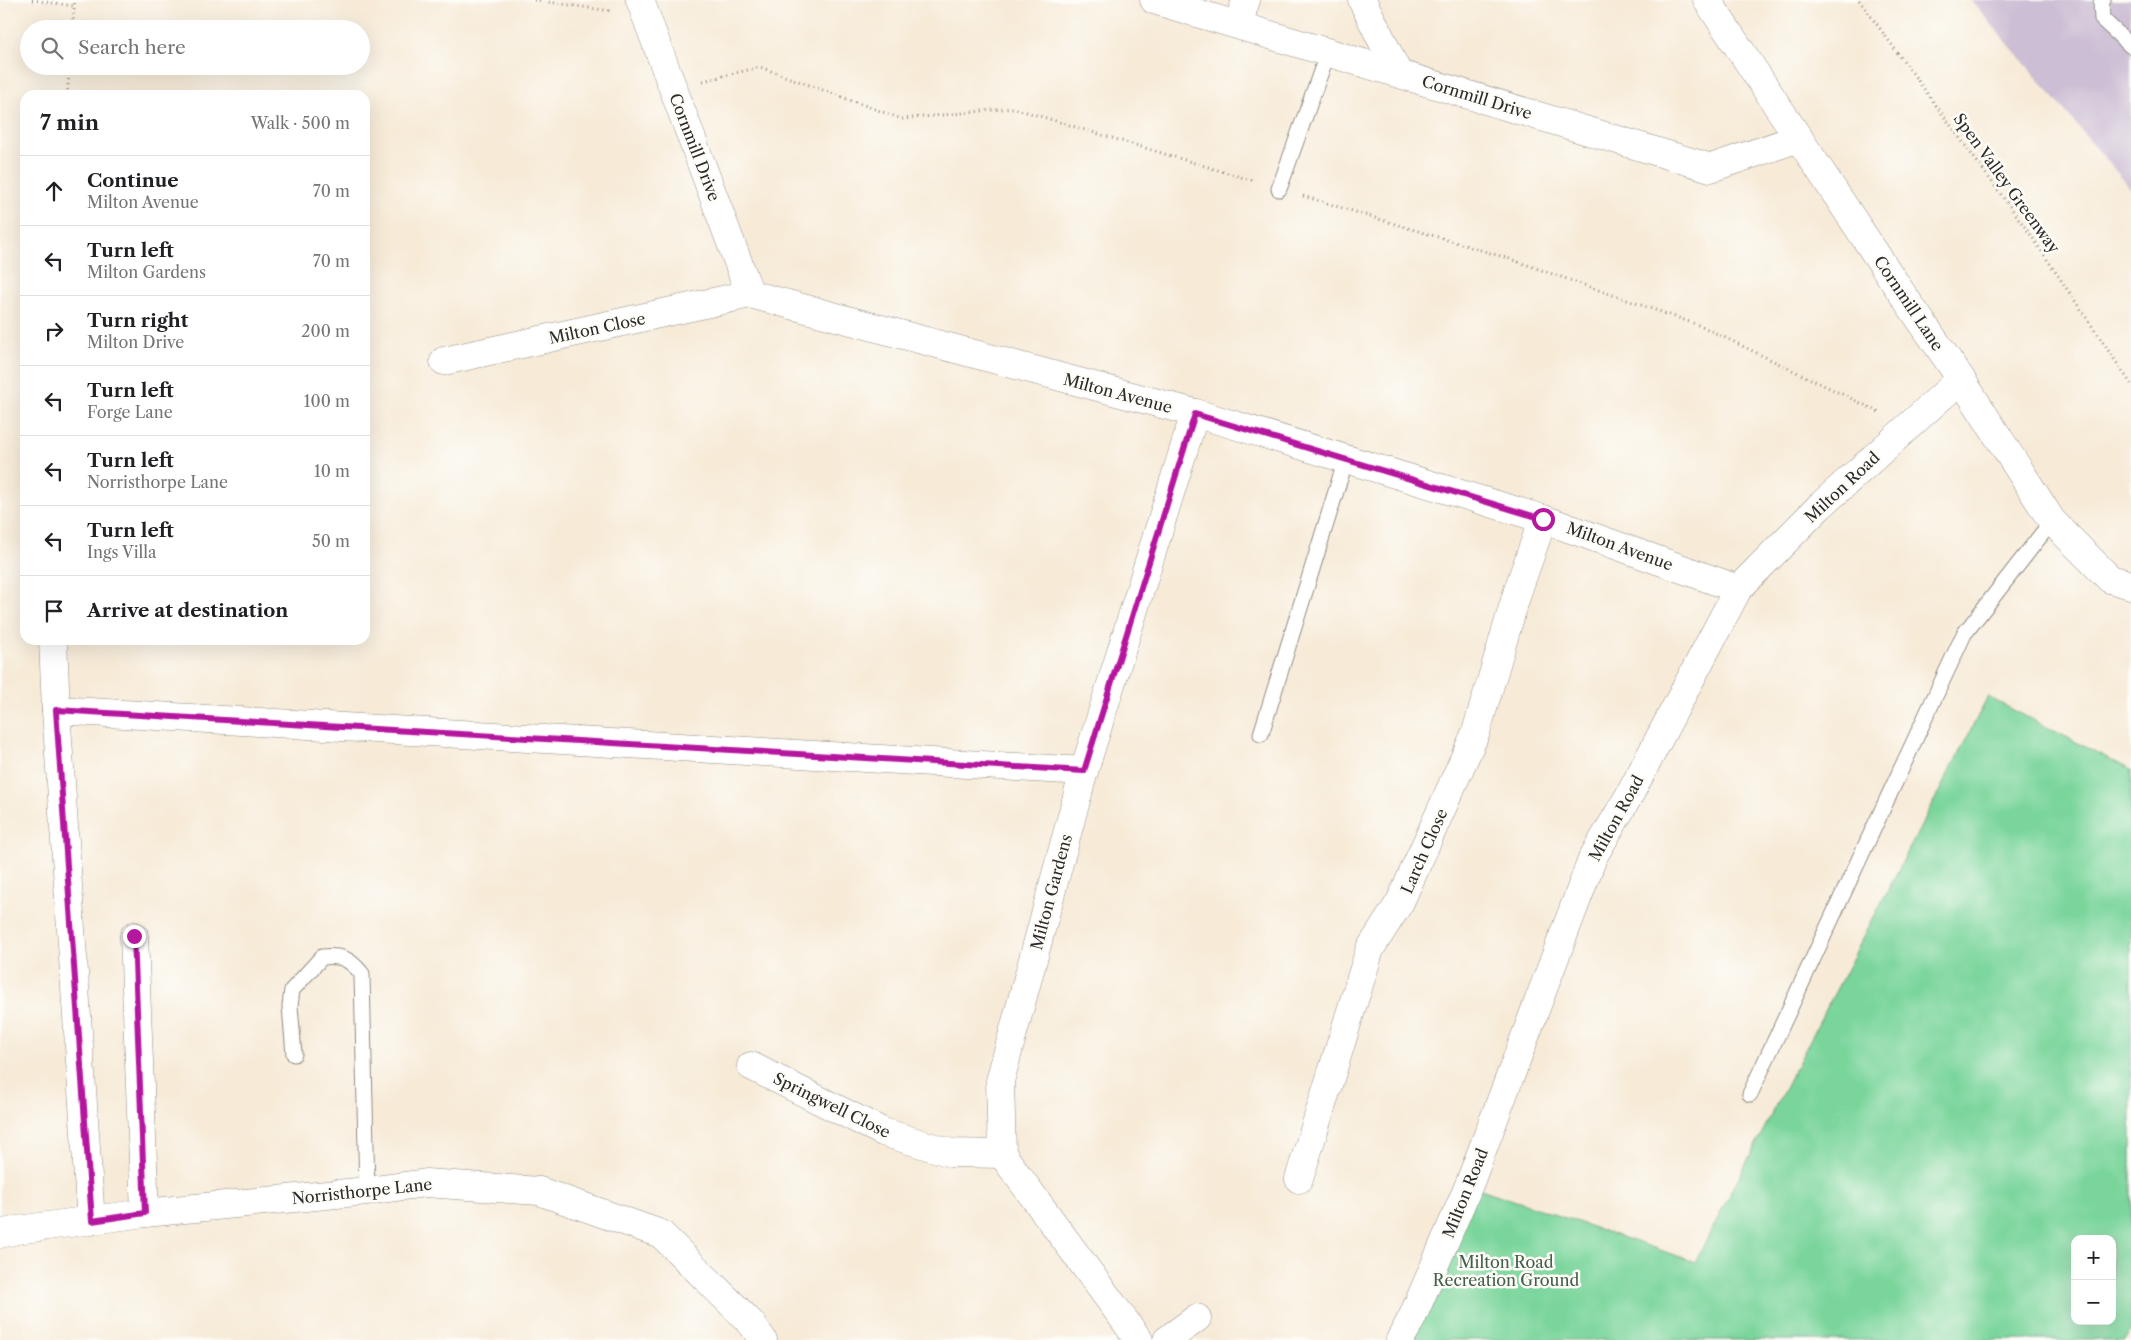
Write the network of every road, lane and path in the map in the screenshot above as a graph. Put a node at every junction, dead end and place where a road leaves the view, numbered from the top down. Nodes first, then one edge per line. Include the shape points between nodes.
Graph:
1 (32, 0) edge
2 (75, 0) edge
3 (534, 0) edge
4 (1154, 0) edge
5 (1246, 0) edge
6 (1362, 0) edge
7 (1707, 0) edge
8 (1859, 0) edge
9 (2103, 0) edge
10 (74, 6) junction
11 (643, 8) edge
12 (73, 20) edge
13 (1238, 25) junction
14 (2131, 46) edge
15 (1328, 52) junction
16 (1398, 73) junction
17 (69, 75) edge
18 (673, 88) junction
19 (68, 90) edge
20 (1800, 138) junction
21 (1279, 189) junction
22 (750, 294) junction
23 (444, 361) dead end
24 (1961, 379) junction
25 (2131, 384) edge
26 (1195, 414) junction
27 (1909, 426) junction
28 (1346, 459) junction
29 (1543, 519) junction
30 (2052, 521) junction
31 (2131, 585) edge
32 (1738, 589) junction
33 (54, 645) edge
34 (56, 710) junction
35 (1261, 734) dead end
36 (1084, 771) junction
37 (134, 936) dead end
38 (294, 1054) dead end
39 (751, 1066) dead end
40 (1750, 1094) dead end
41 (1002, 1154) junction
42 (1300, 1179) dead end
43 (367, 1190) junction
44 (145, 1213) junction
45 (92, 1221) junction
46 (0, 1234) edge
47 (1197, 1318) dead end
48 (763, 1340) edge
49 (1140, 1340) edge
50 (1168, 1340) edge
51 (1400, 1340) edge

1 - 10 path
2 - 10 path
3 - 11 path
4 - 13 street, Cornmill Drive
5 - 13 street
6 - 16 street
7 - 20 street, Cornmill Lane
8 - 25 path, Spen Valley Greenway via 2030,234
9 - 14 lane via 2102,19
10 - 12 path
11 - 18 street, Cornmill Drive
13 - 15 street, Cornmill Drive
15 - 16 street, Cornmill Drive
15 - 21 lane
16 - 20 street, Cornmill Drive via 1711,168
17 - 19 path
18 - 21 path via 760,67 902,119 1013,108
18 - 22 street, Cornmill Drive
20 - 24 street, Cornmill Lane
21 - 27 path via 1510,259 1701,326
22 - 23 street, Milton Close
22 - 26 street, Milton Avenue
24 - 27 street, Milton Road
24 - 30 street, Cornmill Lane
26 - 28 street, Milton Avenue
26 - 36 street, Milton Gardens
27 - 32 street, Milton Road via 1820,507
28 - 29 street, Milton Avenue
28 - 35 lane
29 - 32 street, Milton Avenue
29 - 42 street, Larch Close via 1518,590 1476,732 1400,902 1370,949
30 - 31 street, Cornmill Lane via 2110,579
30 - 40 lane via 1964,634
32 - 51 street, Milton Road via 1630,794 1593,857 1469,1186
33 - 34 street
34 - 36 street
34 - 45 street
36 - 41 street, Milton Gardens via 1000,1081
37 - 44 street
38 - 43 lane via 292,990 322,957 336,955 353,962 362,974
39 - 41 street, Springwell Close via 883,1132 951,1153
41 - 49 street
43 - 44 street, Norristhorpe Lane
43 - 48 street, Norristhorpe Lane via 426,1183 539,1191 661,1234 752,1323
44 - 45 street, Norristhorpe Lane
45 - 46 street, Norristhorpe Lane
47 - 50 street

